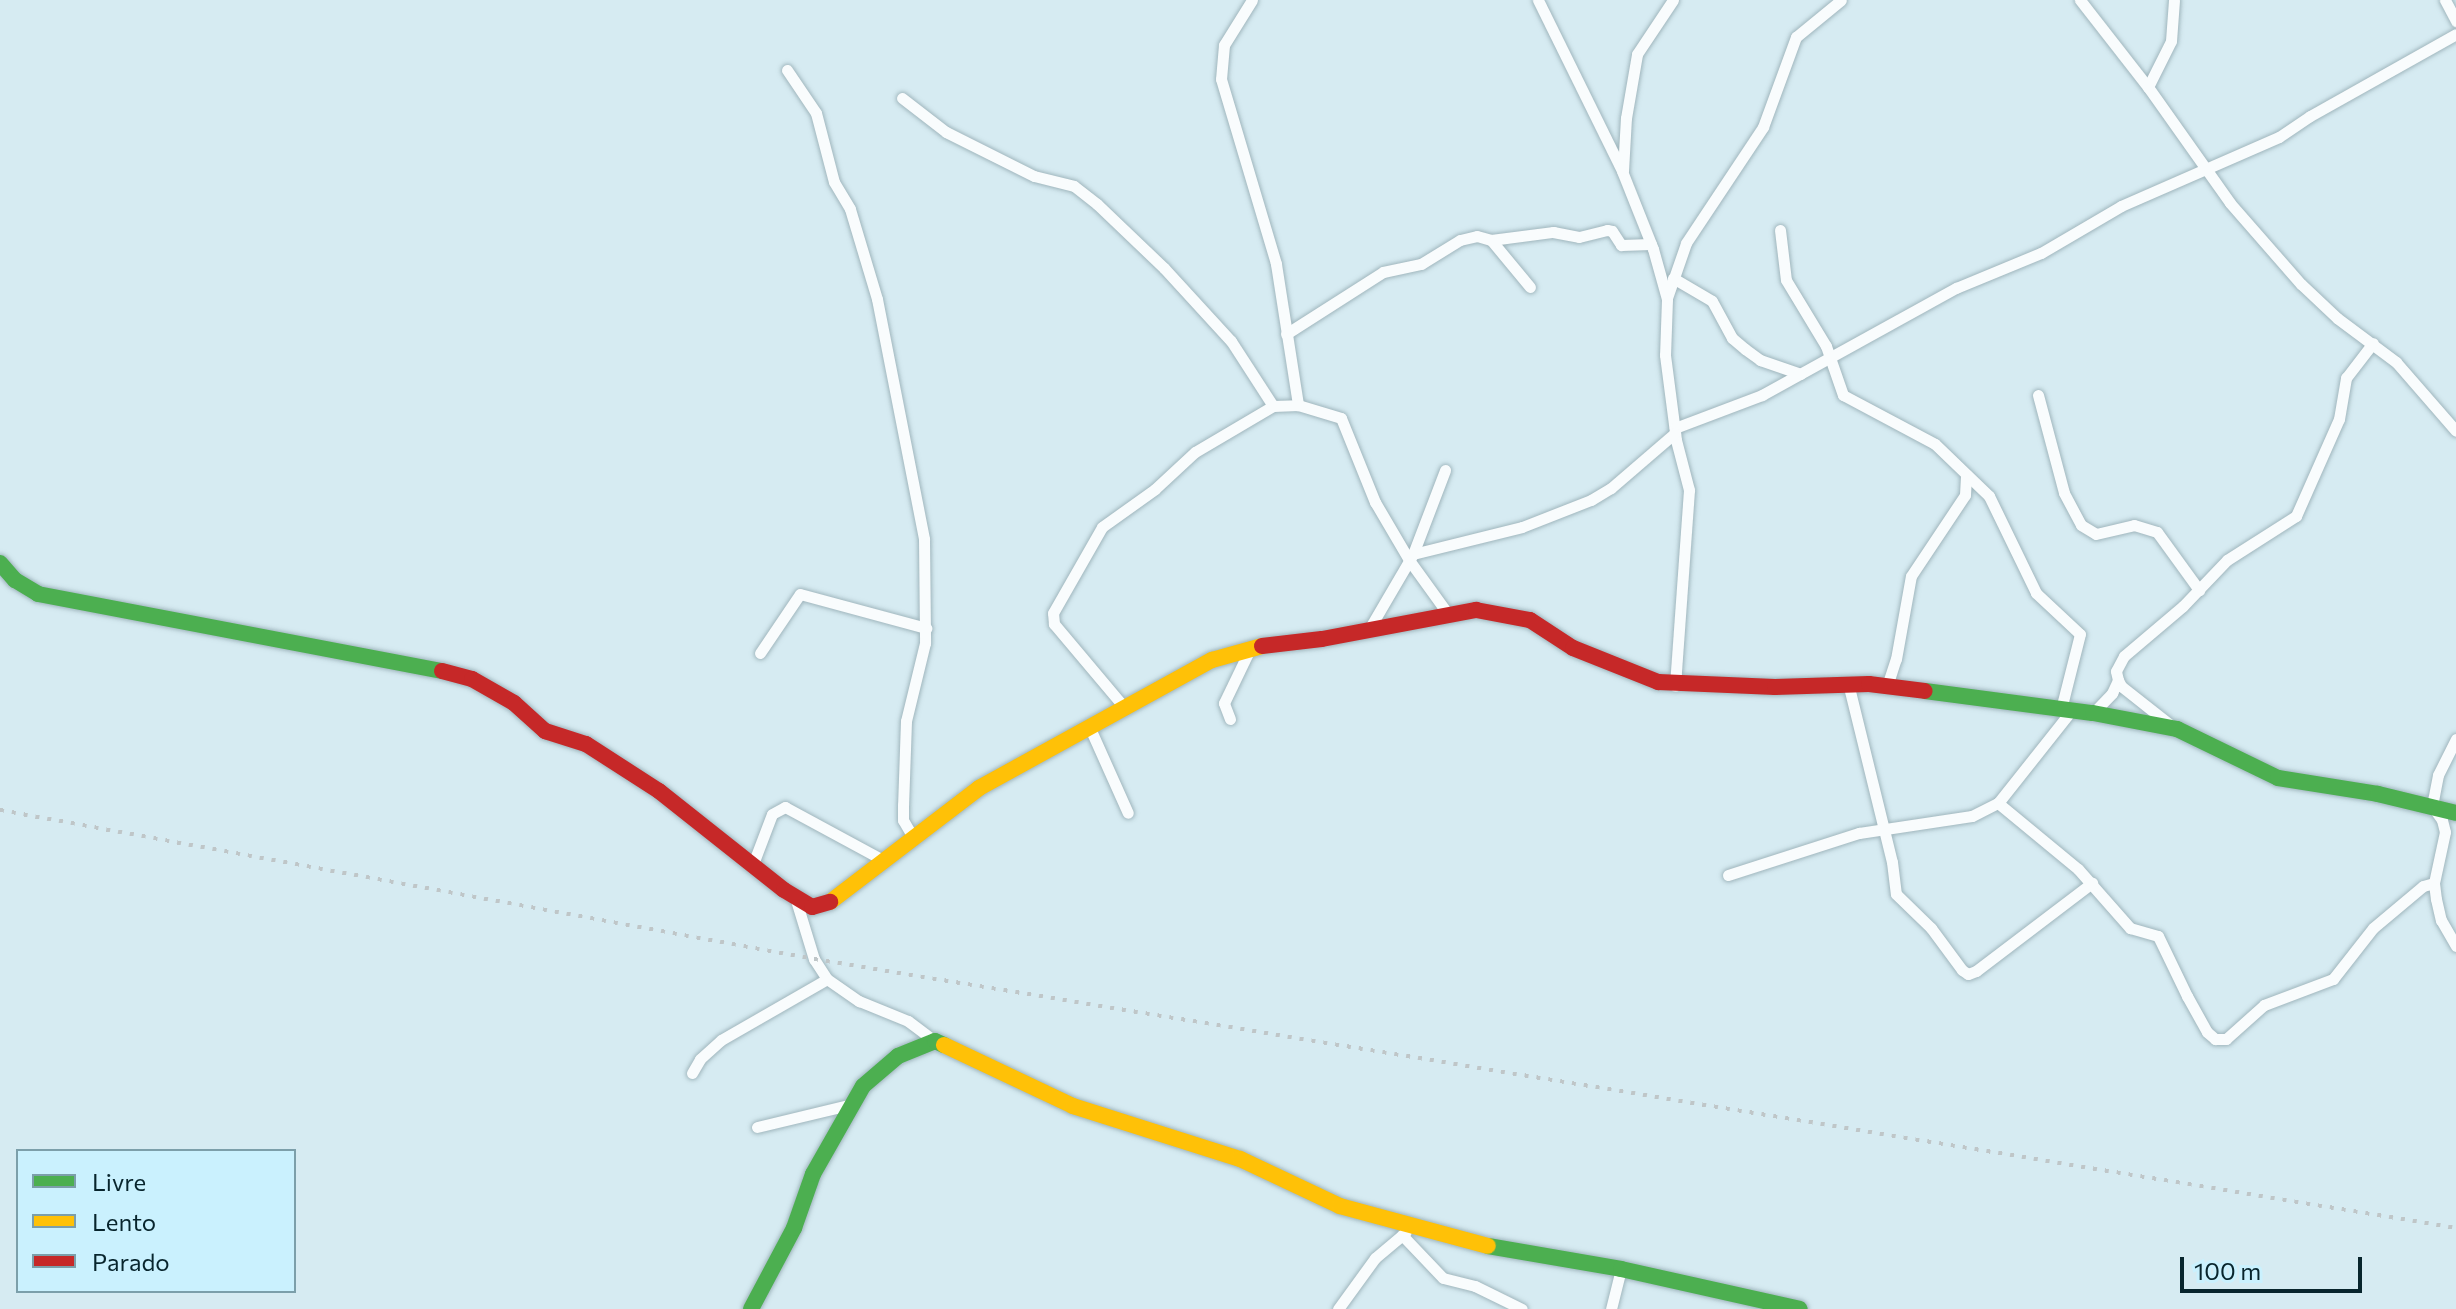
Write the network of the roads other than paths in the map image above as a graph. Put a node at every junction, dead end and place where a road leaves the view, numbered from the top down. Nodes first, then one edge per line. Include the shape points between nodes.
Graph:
1 (1252, 0) edge
2 (1538, 0) edge
3 (1673, 0) edge
4 (1841, 0) edge
5 (2080, 0) edge
6 (2174, 0) edge
7 (2445, 0) edge
8 (2456, 21) edge
9 (2456, 34) edge
10 (787, 70) dead end
11 (2148, 87) junction
12 (902, 98) dead end
13 (2205, 168) junction
14 (1622, 171) junction
15 (1780, 230) dead end
16 (1491, 240) junction
17 (1651, 244) junction
18 (1673, 278) junction
19 (1530, 287) dead end
20 (1667, 299) junction
21 (1286, 334) junction
22 (2373, 343) junction
23 (1829, 358) junction
24 (1801, 374) junction
25 (2038, 395) dead end
26 (1298, 405) junction
27 (1273, 406) junction
28 (1675, 431) junction
29 (2456, 431) edge
30 (1445, 470) dead end
31 (1966, 476) junction
32 (1411, 557) junction
33 (0, 563) edge
34 (2199, 590) junction
35 (1448, 614) junction
36 (926, 628) junction
37 (1368, 631) junction
38 (1250, 649) junction
39 (760, 653) dead end
40 (2118, 680) junction
41 (1848, 683) junction
42 (1675, 685) junction
43 (1887, 686) junction
44 (1124, 707) junction
45 (2066, 710) junction
46 (2093, 713) junction
47 (1230, 719) dead end
48 (1089, 726) junction
49 (2177, 729) junction
50 (2456, 739) edge
51 (1998, 803) junction
52 (2432, 806) junction
53 (1128, 813) dead end
54 (2456, 813) edge
55 (1884, 830) junction
56 (914, 839) junction
57 (885, 861) junction
58 (753, 864) junction
59 (1728, 875) dead end
60 (2092, 883) junction
61 (2434, 883) junction
62 (795, 897) junction
63 (2456, 946) edge
64 (827, 979) junction
65 (935, 1041) junction
66 (692, 1073) dead end
67 (853, 1104) junction
68 (757, 1127) dead end
69 (1408, 1230) junction
70 (1621, 1269) junction
71 (751, 1309) edge
72 (1338, 1309) edge
73 (1522, 1309) edge
74 (1611, 1309) edge
75 (1800, 1309) edge

1 - 21 street via 1224,45 1221,79 1269,240
2 - 14 street
3 - 14 street via 1637,54
4 - 18 street via 1796,37 1763,127 1686,243
5 - 11 street
6 - 11 street via 2171,41
7 - 8 street
9 - 13 street via 2279,137
10 - 36 street via 816,113 834,182 850,209 877,299 924,539
11 - 13 street
12 - 27 street via 946,132 1034,176 1074,186 1097,204 1231,341
13 - 22 street via 2301,284
13 - 23 street via 2093,220 2041,253 1956,288
14 - 17 street
15 - 23 street via 1786,280
16 - 17 street via 1553,232 1579,237 1607,230 1621,245
16 - 19 street
16 - 21 street via 1484,235 1460,240 1421,264 1383,272
17 - 20 street
18 - 20 street
18 - 24 street via 1712,301 1732,338 1745,349
20 - 28 street via 1665,355
21 - 26 street
22 - 29 street
22 - 34 street via 2346,378 2339,419 2296,516 2236,553
23 - 24 street
23 - 31 street via 1843,395 1927,439
24 - 28 street
25 - 34 street via 2064,493 2081,525 2096,534 2134,525 2157,532
26 - 27 street
26 - 32 street via 1335,414 1345,423 1375,502
27 - 44 street via 1195,452 1102,527 1053,613 1054,624
28 - 32 street via 1591,500 1522,527
28 - 42 street via 1689,490
30 - 32 street
31 - 43 street via 1965,495 1911,576
31 - 45 street via 1994,503 2037,596 2080,634
32 - 35 street
32 - 37 street
33 - 58 street via 38,594 472,679 514,703 545,731 586,744 659,791
34 - 40 street via 2124,656 2116,671
35 - 37 street
35 - 42 street via 1513,614 1573,648
36 - 39 street via 800,594
36 - 56 street via 906,721 903,820
37 - 38 street
38 - 44 street via 1212,660
38 - 47 street via 1224,703
40 - 46 street
40 - 49 street
41 - 42 street
41 - 43 street
41 - 55 street
43 - 45 street
44 - 48 street
45 - 46 street
45 - 51 street
46 - 49 street
48 - 53 street
48 - 56 street via 979,788
49 - 52 street via 2278,778
50 - 52 street via 2438,775
51 - 55 street via 1959,820
51 - 60 street
52 - 54 street
52 - 61 street via 2445,832
55 - 59 street via 1859,833
55 - 60 street via 1896,894 1968,974
56 - 57 street
57 - 58 street via 785,807 772,814
57 - 62 street via 825,906 812,907
58 - 62 street
60 - 61 street via 2130,928 2158,936 2207,1032 2220,1040 2264,1005 2333,979 2373,928 2423,886
61 - 63 street via 2441,920
62 - 64 street via 814,959
64 - 65 street
64 - 66 street via 721,1040
65 - 67 street via 884,1066
65 - 69 street via 1085,1111 1240,1159 1340,1206
67 - 68 street
67 - 71 street via 813,1174 790,1238
69 - 70 street
69 - 72 street via 1375,1258
69 - 73 street via 1443,1278 1475,1286
70 - 74 street
70 - 75 street

